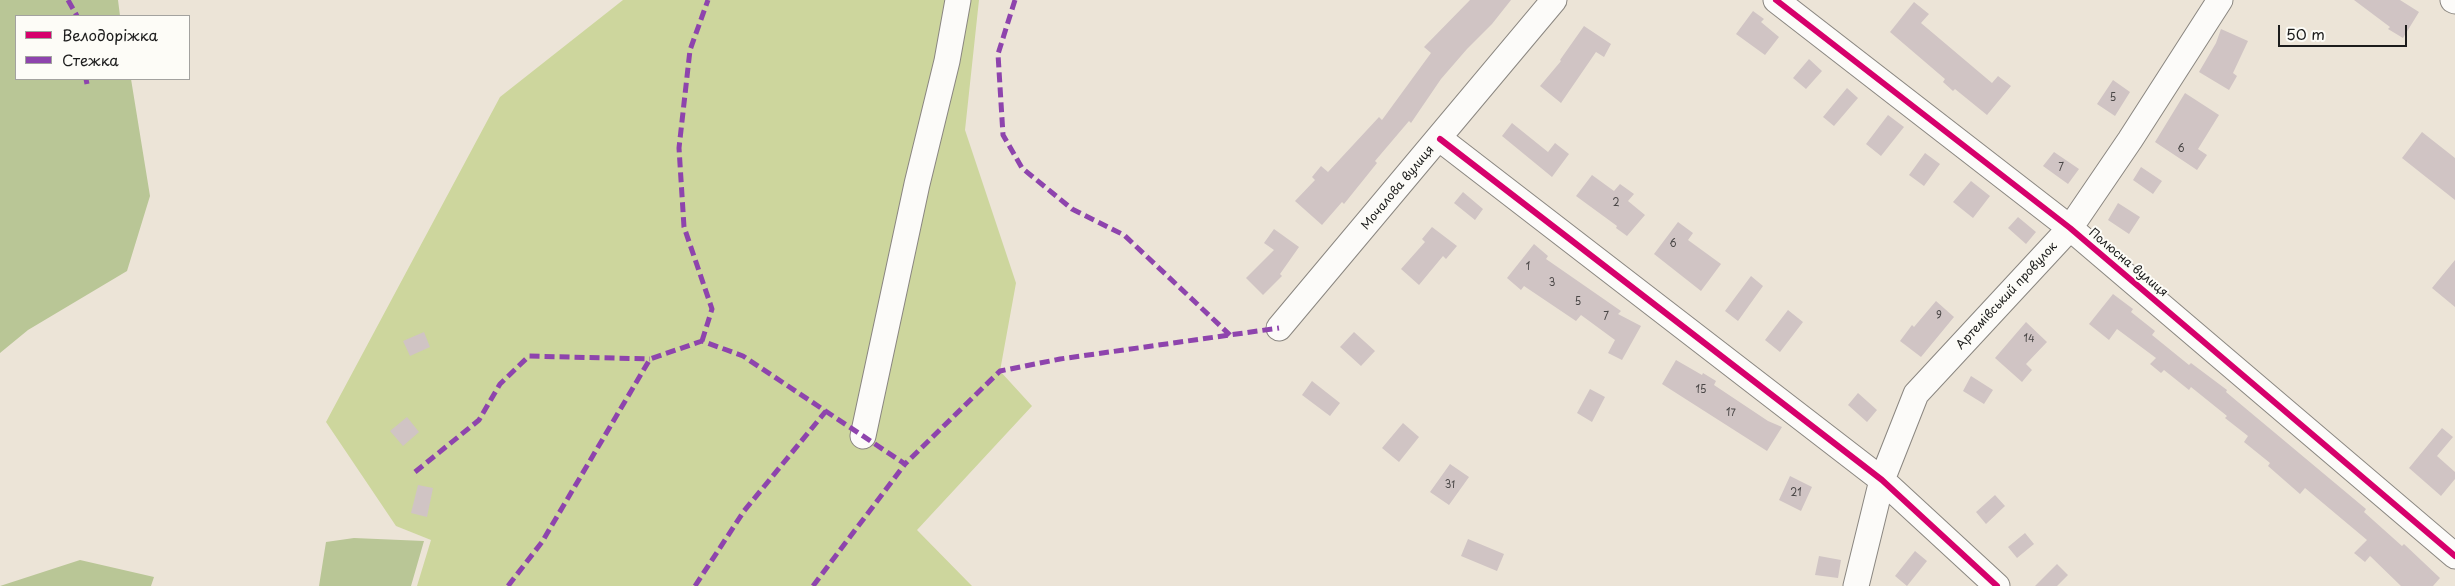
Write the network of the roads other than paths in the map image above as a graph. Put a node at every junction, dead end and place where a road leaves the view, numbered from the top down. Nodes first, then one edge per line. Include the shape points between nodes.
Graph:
1 (958, 0) edge
2 (1554, 0) edge
3 (1776, 0) edge
4 (2220, 0) edge
5 (1440, 139) junction
6 (2070, 228) junction
7 (1279, 328) dead end
8 (863, 436) dead end
9 (1882, 480) junction
10 (2455, 556) edge
11 (1856, 586) edge
12 (1997, 586) edge

1 - 8 street
2 - 5 street, Мочалова вулиця
3 - 6 street, Полюсна вулиця
4 - 6 street, Артемівський провулок
5 - 7 street, Мочалова вулиця
5 - 9 street
6 - 9 street, Артемівський провулок via 1916,394
6 - 10 street, Полюсна вулиця
9 - 11 street, Артемівський провулок
9 - 12 street

